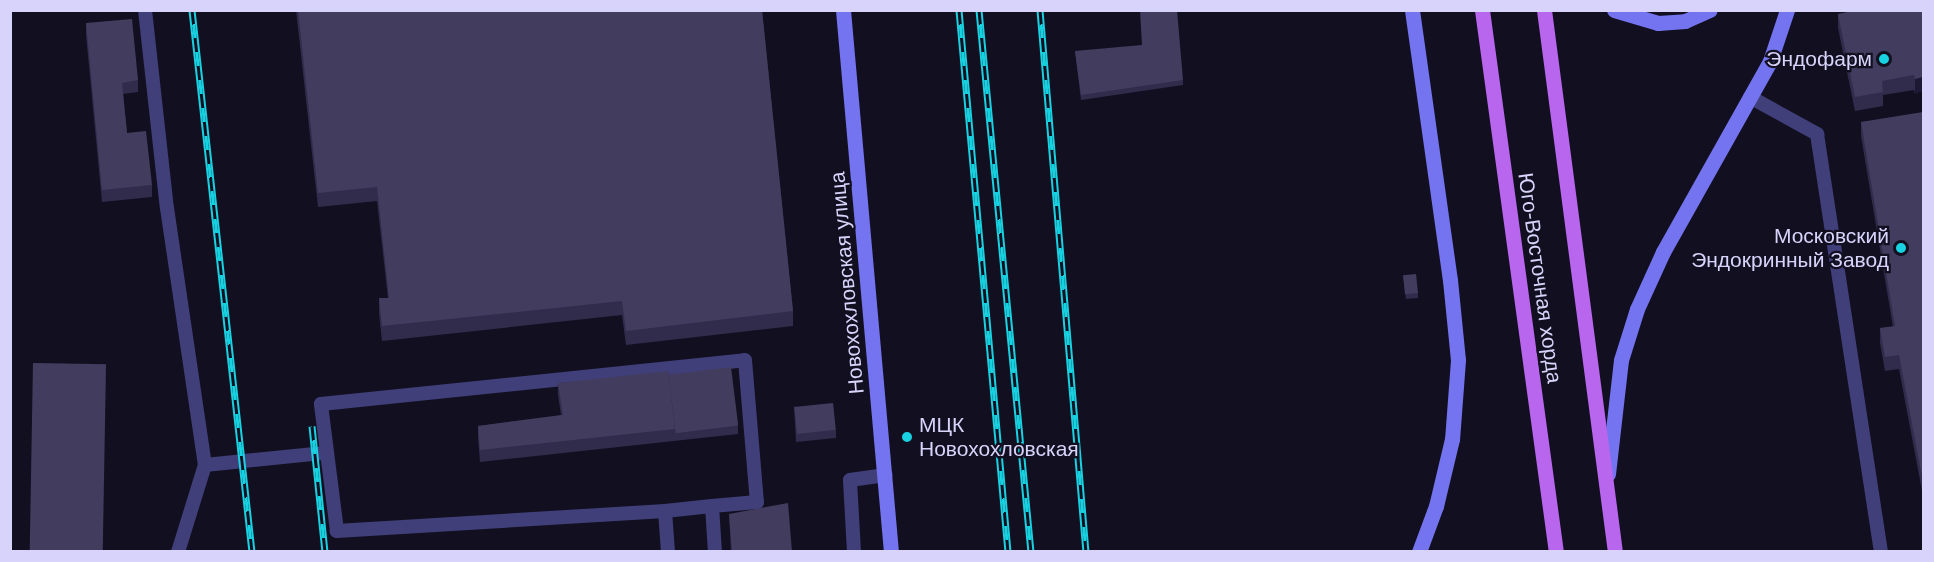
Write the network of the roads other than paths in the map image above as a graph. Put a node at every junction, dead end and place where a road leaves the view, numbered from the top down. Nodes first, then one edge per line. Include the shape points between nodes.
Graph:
1 (145, 10) edge
2 (843, 10) edge
3 (1412, 10) edge
4 (1482, 10) edge
5 (1544, 10) edge
6 (1614, 10) edge
7 (1710, 10) edge
8 (1787, 10) edge
9 (1750, 97) junction
10 (324, 453) junction
11 (206, 465) junction
12 (886, 475) junction
13 (1607, 489) junction
14 (712, 506) junction
15 (665, 511) junction
16 (177, 552) edge
17 (668, 552) edge
18 (715, 552) edge
19 (854, 552) edge
20 (891, 552) edge
21 (1419, 552) edge
22 (1556, 552) edge
23 (1615, 552) edge
24 (1881, 552) edge

1 - 11 lane via 167,208
2 - 12 street, Новохохловская улица
3 - 21 street via 1458,360 1452,439 1436,506
4 - 22 main road, Юго-Восточная хорда
5 - 13 main road, Юго-Восточная хорда
6 - 7 street via 1658,23 1685,21
8 - 9 street via 1770,61
9 - 13 street via 1663,252 1637,309 1621,360
9 - 24 lane via 1817,134
10 - 11 lane
10 - 14 lane via 321,404 744,360 757,502
10 - 15 lane via 337,531
11 - 16 lane
12 - 19 lane via 849,480
12 - 20 street, Новохохловская улица
13 - 23 main road, Юго-Восточная хорда
14 - 15 lane
14 - 18 lane
15 - 17 lane

